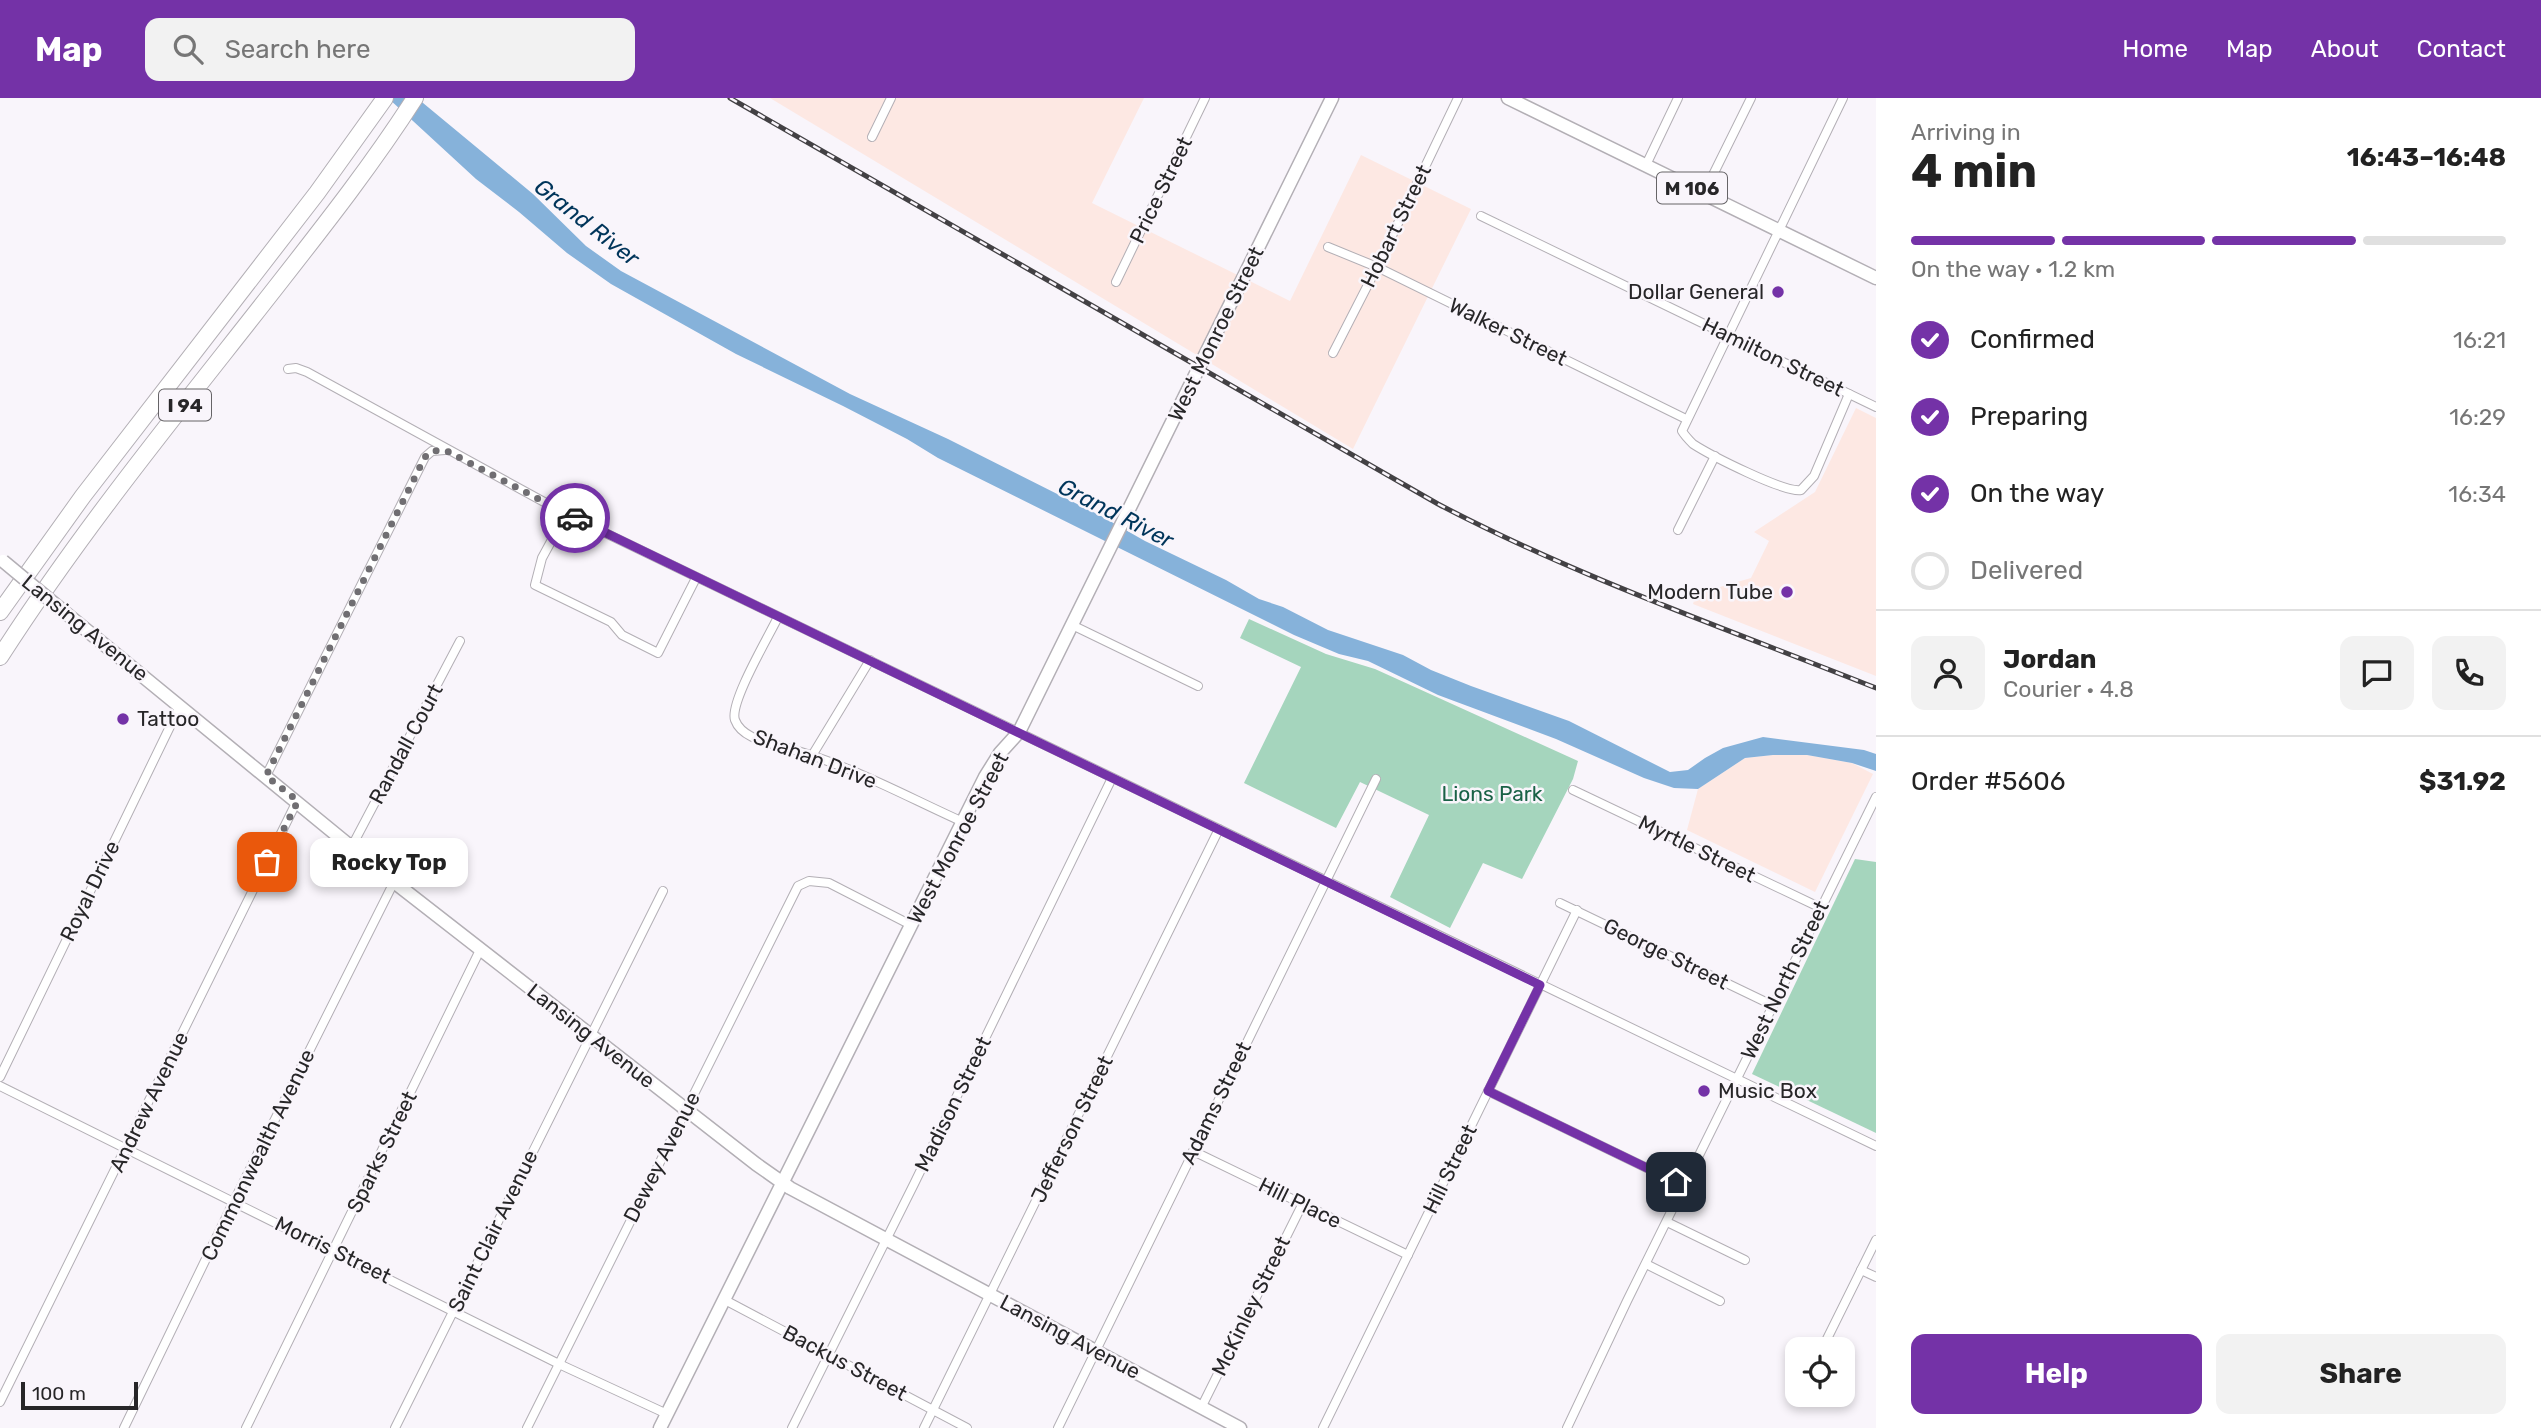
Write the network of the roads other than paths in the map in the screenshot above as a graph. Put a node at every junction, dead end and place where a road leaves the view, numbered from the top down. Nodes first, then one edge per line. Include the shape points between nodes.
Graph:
1 (385, 98) edge
2 (415, 98) edge
3 (891, 98) edge
4 (1205, 98) edge
5 (1332, 98) edge
6 (1458, 98) edge
7 (1678, 98) edge
8 (1751, 98) edge
9 (1843, 98) edge
10 (1511, 99) edge
11 (872, 137) dead end
12 (1646, 165) junction
13 (1706, 195) junction
14 (1482, 216) dead end
15 (1779, 231) junction
16 (1328, 247) dead end
17 (1377, 267) junction
18 (1876, 278) edge
19 (1116, 282) dead end
20 (1728, 335) junction
21 (1333, 353) dead end
22 (288, 369) dead end
23 (1849, 394) junction
24 (1876, 407) edge
25 (1686, 419) junction
26 (445, 450) junction
27 (1715, 456) junction
28 (566, 514) junction
29 (1678, 530) dead end
30 (2, 560) edge
31 (696, 578) junction
32 (0, 612) edge
33 (778, 617) junction
34 (1072, 625) junction
35 (460, 642) dead end
36 (0, 657) edge
37 (870, 660) junction
38 (1198, 686) dead end
39 (180, 706) junction
40 (1019, 732) junction
41 (813, 754) junction
42 (266, 776) junction
43 (1112, 778) junction
44 (1376, 779) dead end
45 (1573, 790) dead end
46 (1876, 797) edge
47 (298, 801) junction
48 (963, 822) junction
49 (1219, 828) junction
50 (352, 846) junction
51 (1325, 881) junction
52 (394, 883) junction
53 (663, 891) dead end
54 (1560, 903) dead end
55 (1821, 908) junction
56 (1577, 911) junction
57 (911, 925) junction
58 (480, 950) junction
59 (1540, 985) junction
60 (1772, 1006) junction
61 (590, 1034) junction
62 (0, 1077) edge
63 (1736, 1079) junction
64 (0, 1086) edge
65 (1488, 1091) junction
66 (686, 1110) junction
67 (1876, 1146) edge
68 (126, 1148) junction
69 (1193, 1151) junction
70 (783, 1182) junction
71 (1684, 1186) junction
72 (234, 1201) junction
73 (1302, 1205) junction
74 (1667, 1222) junction
75 (886, 1239) junction
76 (1876, 1240) edge
77 (333, 1250) junction
78 (1408, 1255) junction
79 (1745, 1260) dead end
80 (1646, 1264) junction
81 (1861, 1270) junction
82 (1876, 1278) edge
83 (991, 1294) junction
84 (723, 1299) junction
85 (1720, 1301) dead end
86 (453, 1310) junction
87 (1828, 1337) edge
88 (1095, 1351) junction
89 (828, 1354) junction
90 (559, 1364) junction
91 (0, 1402) edge
92 (1201, 1408) junction
93 (933, 1410) junction
94 (667, 1414) junction
95 (124, 1428) edge
96 (246, 1428) edge
97 (395, 1428) edge
98 (527, 1428) edge
99 (660, 1428) edge
100 (792, 1428) edge
101 (924, 1428) edge
102 (967, 1428) edge
103 (1058, 1428) edge
104 (1240, 1428) edge
105 (1323, 1428) edge
106 (1567, 1428) edge

1 - 32 highway, I 94
2 - 36 highway, I 94 via 376,157 107,505
3 - 11 street
4 - 19 street, Price Street
5 - 34 main road, West Monroe Street
6 - 17 street, Hobart Street
7 - 12 street
8 - 13 street
9 - 15 street
10 - 12 main road, M 106
12 - 13 main road, M 106
13 - 15 main road, M 106
14 - 20 street, Hamilton Street
15 - 18 main road, M 106
15 - 20 street
16 - 17 street, Walker Street
17 - 21 street, Hobart Street
17 - 25 street, Walker Street
20 - 23 street, Hamilton Street
20 - 25 street
22 - 26 street via 307,372
23 - 24 street, Hamilton Street
23 - 27 street via 1814,476 1801,490 1787,490
25 - 27 street via 1682,431 1691,443
26 - 28 street
26 - 42 street via 425,457
27 - 29 street
28 - 31 street
28 - 31 street via 542,558 535,585 611,622 622,635 657,653
30 - 39 main road, Lansing Avenue, bridge
31 - 33 street
33 - 37 street
33 - 41 street, Shahan Drive via 739,694 734,717 756,739
34 - 38 street
34 - 40 main road, West Monroe Street
35 - 50 street, Randall Court
37 - 40 street
37 - 41 street
39 - 42 main road, Lansing Avenue
39 - 62 street, Royal Drive
40 - 43 street
40 - 48 main road, West Monroe Street via 985,777
41 - 48 street, Shahan Drive
42 - 47 main road, Lansing Avenue
43 - 49 street
43 - 75 street, Madison Street
44 - 51 street, Adams Street
45 - 55 street, Myrtle Street
46 - 55 street, West North Street
47 - 50 main road, Lansing Avenue
47 - 68 street, Andrew Avenue
48 - 57 main road, West Monroe Street
49 - 51 street
49 - 83 street, Jefferson Street
50 - 52 main road, Lansing Avenue
51 - 59 street
51 - 69 street, Adams Street
52 - 58 main road, Lansing Avenue
52 - 72 street, Commonwealth Avenue
53 - 61 street, Saint Clair Avenue
54 - 56 street, George Street
55 - 60 street, West North Street
56 - 59 street, Hill Street
56 - 60 street, George Street
57 - 66 street, Dewey Avenue via 829,883 809,881 798,887
57 - 70 main road, West Monroe Street
58 - 61 main road, Lansing Avenue
58 - 77 street, Sparks Street
59 - 63 street
59 - 65 street, Hill Street
60 - 63 street, West North Street
61 - 66 main road, Lansing Avenue
61 - 86 street, Saint Clair Avenue
63 - 67 street
63 - 71 street, West North Street
64 - 68 street, Morris Street
65 - 71 street
65 - 78 street, Hill Street
66 - 70 main road, Lansing Avenue
66 - 90 street, Dewey Avenue
68 - 72 street, Morris Street
68 - 91 street, Andrew Avenue
69 - 73 street, Hill Place
69 - 88 street, Adams Street
70 - 75 main road, Lansing Avenue
70 - 84 main road, West Monroe Street
71 - 74 street, West North Street
72 - 77 street, Morris Street
72 - 95 street, Commonwealth Avenue
73 - 78 street, Hill Place
73 - 92 street, McKinley Street
74 - 79 street
74 - 80 street, West North Street
75 - 83 main road, Lansing Avenue
75 - 89 street, Madison Street
76 - 81 street
77 - 86 street, Morris Street
77 - 96 street, Sparks Street
78 - 105 street, Hill Street
80 - 85 street
80 - 106 street, West North Street
81 - 82 street
81 - 87 street
83 - 88 main road, Lansing Avenue
83 - 93 street, Jefferson Street
84 - 89 street, Backus Street
84 - 94 main road, West Monroe Street
86 - 90 street, Morris Street
86 - 97 street, Saint Clair Avenue
88 - 92 main road, Lansing Avenue
88 - 103 street, Adams Street
89 - 93 street, Backus Street
89 - 100 street, Madison Street
90 - 94 street, Morris Street
90 - 98 street, Dewey Avenue
92 - 104 main road, Lansing Avenue
93 - 101 street, Jefferson Street
93 - 102 street, Backus Street
94 - 99 main road, West Monroe Street

